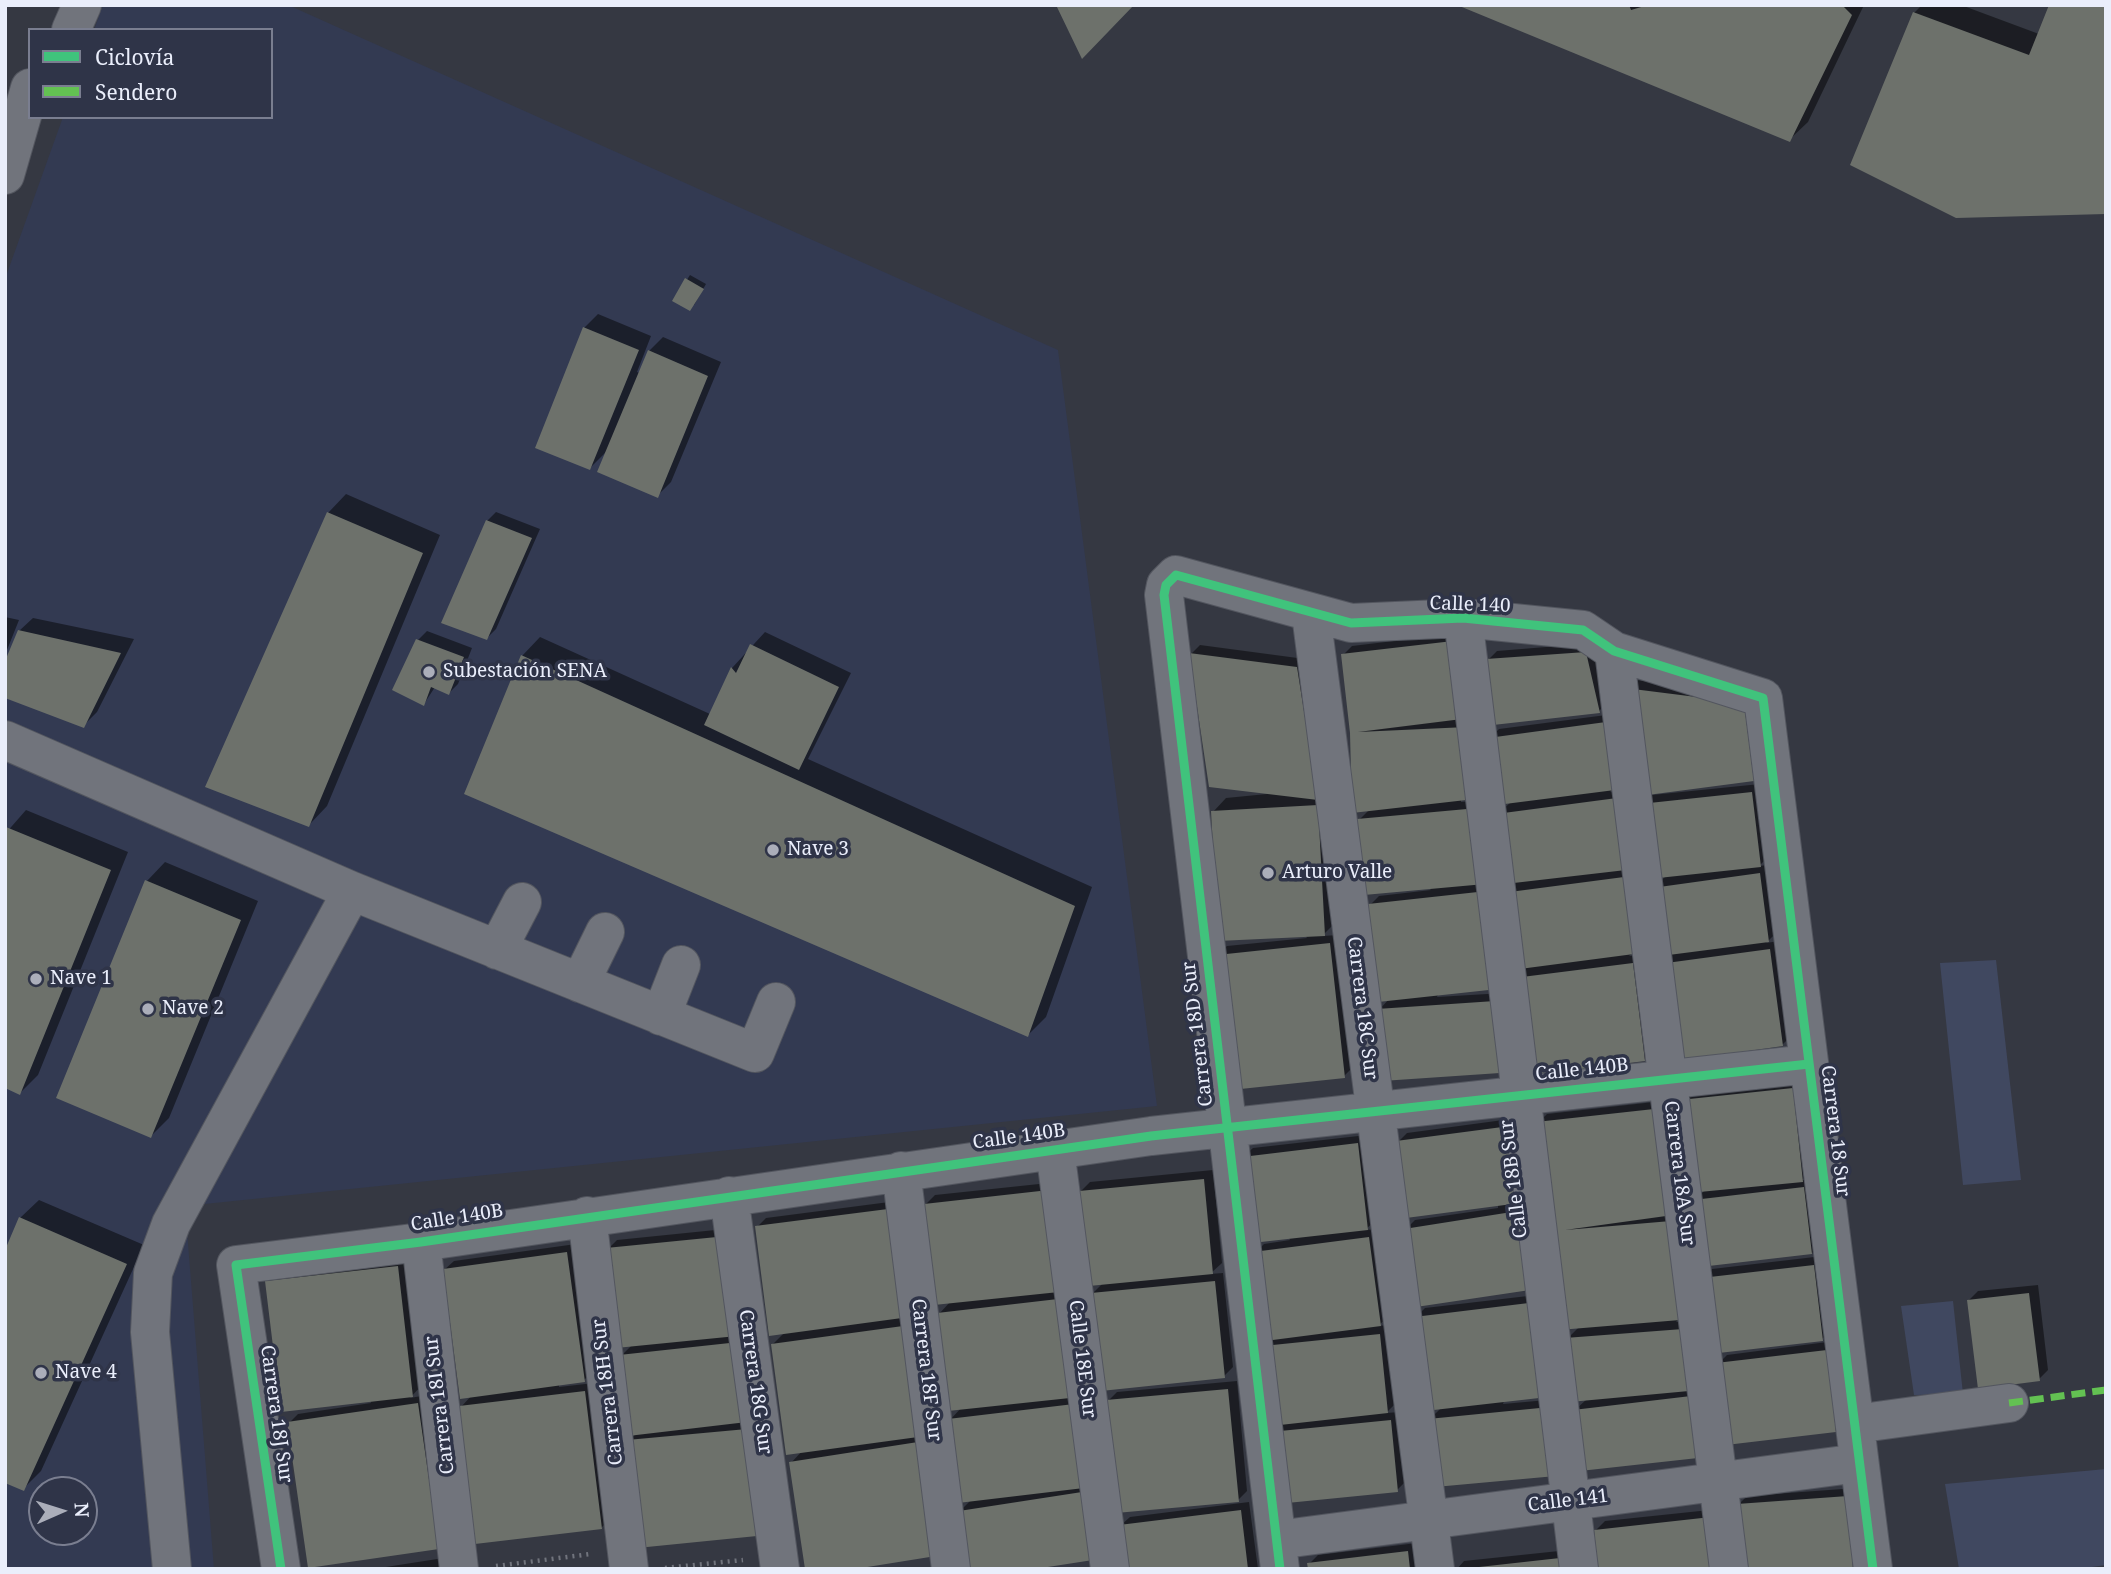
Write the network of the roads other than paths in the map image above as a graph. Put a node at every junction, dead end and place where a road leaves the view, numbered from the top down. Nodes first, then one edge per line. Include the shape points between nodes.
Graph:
1 (54, 5) edge
2 (82, 5) edge
3 (47, 28) edge
4 (72, 28) edge
5 (28, 95) edge
6 (28, 119) edge
7 (8, 164) edge
8 (1170, 579) joint
9 (1311, 614) junction
10 (1463, 618) junction
11 (1614, 651) junction
12 (1763, 698) joint
13 (5, 740) edge
14 (352, 891) junction
15 (522, 902) dead end
16 (605, 932) dead end
17 (497, 950) junction
18 (681, 965) dead end
19 (580, 983) junction
20 (776, 1002) dead end
21 (661, 1016) junction
22 (1808, 1064) junction
23 (1668, 1078) junction
24 (1522, 1094) junction
25 (1376, 1110) junction
26 (1227, 1128) junction
27 (1055, 1150) junction
28 (901, 1171) junction
29 (729, 1196) junction
30 (587, 1216) junction
31 (421, 1242) junction
32 (236, 1265) joint
33 (2009, 1403) dead end
34 (1855, 1424) junction
35 (1858, 1464) junction
36 (1718, 1482) junction
37 (1572, 1501) junction
38 (1428, 1519) junction
39 (1279, 1554) edge
40 (628, 1559) edge
41 (780, 1562) edge
42 (474, 1568) edge
43 (173, 1569) edge
44 (281, 1569) edge
45 (951, 1569) edge
46 (1110, 1569) edge
47 (1435, 1569) edge
48 (1579, 1569) edge
49 (1729, 1569) edge
50 (1873, 1569) edge

1 - 3 street
2 - 4 street
5 - 7 street
6 - 7 street
8 - 9 street, Calle 140 via 1184,575
8 - 26 street, Carrera 18D Sur via 1164,595
9 - 10 street, Calle 140 via 1350,623
9 - 25 street, Carrera 18C Sur
10 - 11 street, Calle 140 via 1583,631
10 - 24 street, Calle 18B Sur
11 - 12 street, Calle 140
11 - 23 street, Carrera 18A Sur
12 - 22 street, Carrera 18 Sur
13 - 14 street
14 - 17 street
14 - 43 street via 171,1224 153,1273 150,1332
15 - 17 street
16 - 19 street
17 - 19 street
18 - 21 street
19 - 21 street
20 - 21 street via 755,1053
22 - 23 street, Calle 140B
22 - 34 street, Carrera 18 Sur
23 - 24 street, Calle 140B
23 - 36 street, Carrera 18A Sur
24 - 25 street, Calle 140B
24 - 37 street, Calle 18B Sur
25 - 26 street, Calle 140B
25 - 38 street, Carrera 18C Sur
26 - 27 street, Calle 140B
26 - 39 street, Carrera 18D Sur
27 - 28 street, Calle 140B
27 - 46 street, Calle 18E Sur
28 - 29 street, Calle 140B
28 - 45 street, Carrera 18F Sur
29 - 30 street, Calle 140B
29 - 41 street, Carrera 18G Sur
30 - 31 street, Calle 140B
30 - 40 street, Carrera 18H Sur
31 - 32 street, Calle 140B
31 - 42 street, Carrera 18I Sur
32 - 44 street, Carrera 18J Sur
33 - 34 street
34 - 35 street, Carrera 18 Sur
35 - 36 street, Calle 141
35 - 50 street, Carrera 18 Sur
36 - 37 street, Calle 141
36 - 49 street, Carrera 18A Sur
37 - 38 street, Calle 141
37 - 48 street, Calle 18B Sur
38 - 39 street, Calle 141
38 - 47 street, Carrera 18C Sur

